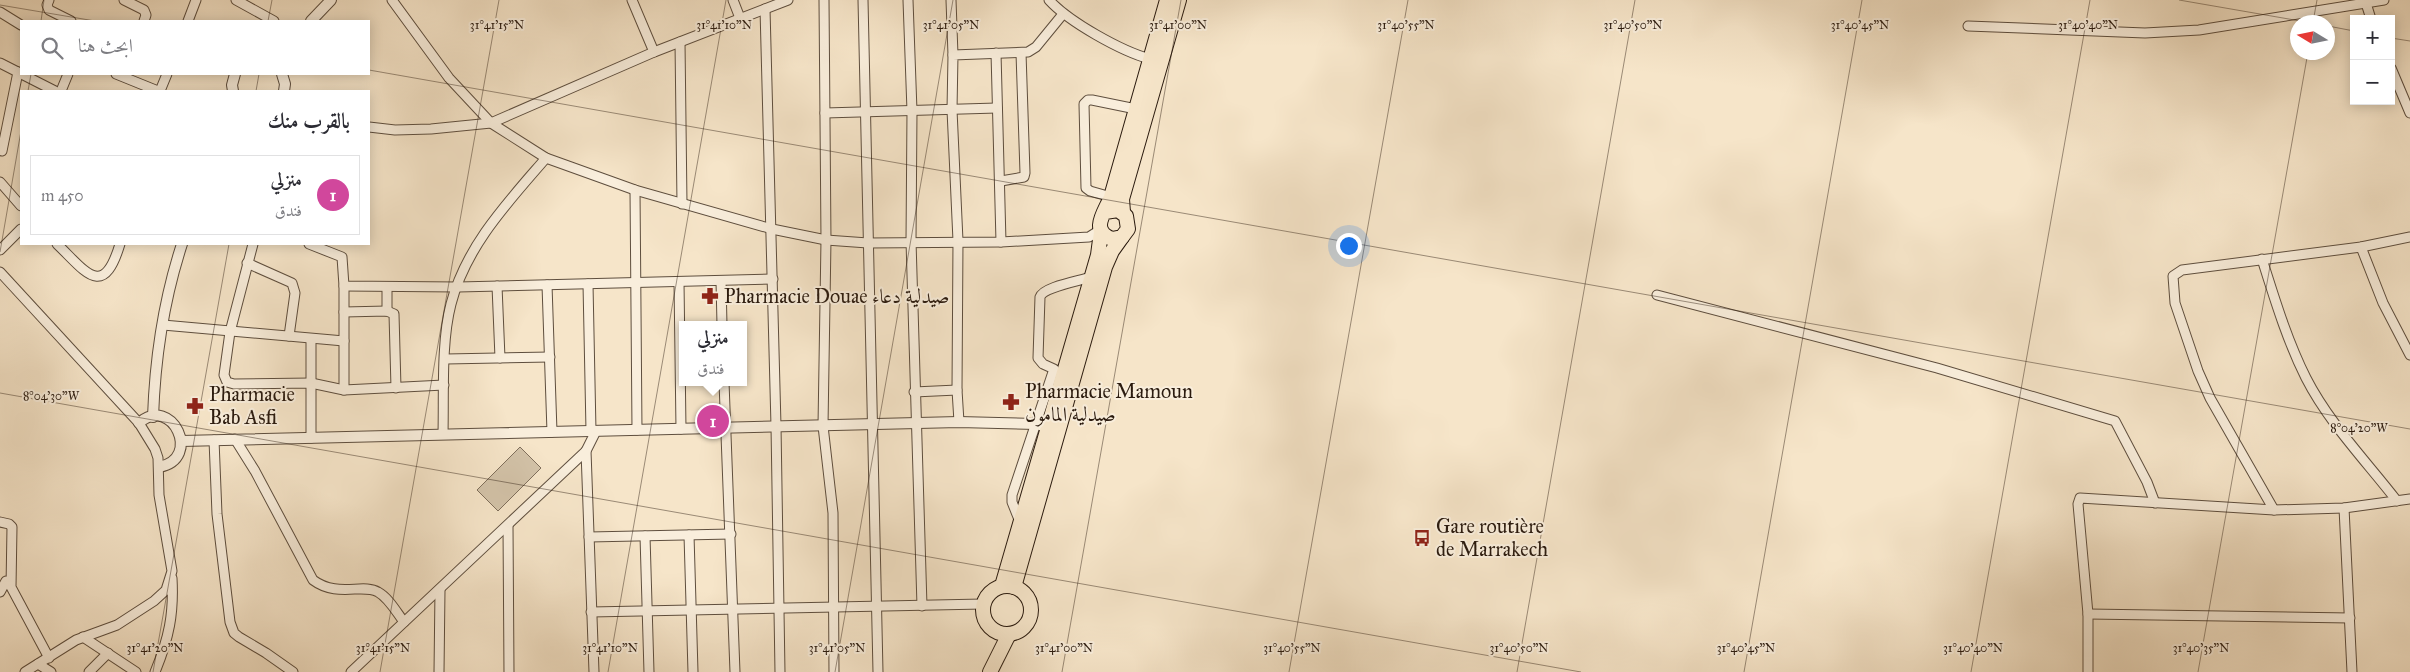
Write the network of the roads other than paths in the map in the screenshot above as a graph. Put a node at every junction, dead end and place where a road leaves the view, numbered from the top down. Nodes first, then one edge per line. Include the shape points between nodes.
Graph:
1 (48, 0) edge
2 (124, 0) edge
3 (195, 0) edge
4 (331, 0) edge
5 (392, 0) edge
6 (632, 0) edge
7 (733, 0) edge
8 (788, 0) edge
9 (824, 0) edge
10 (863, 0) edge
11 (908, 0) edge
12 (951, 0) edge
13 (1049, 0) edge
14 (1166, 0) edge
15 (1179, 0) edge
16 (2384, 0) edge
17 (242, 1) edge
18 (2366, 2) edge
19 (765, 9) junction
20 (0, 12) edge
21 (1063, 14) junction
22 (2370, 15) edge
23 (740, 18) junction
24 (69, 20) edge
25 (144, 20) edge
26 (188, 20) edge
27 (272, 20) edge
28 (312, 20) edge
29 (20, 24) edge
30 (1968, 26) dead end
31 (680, 42) junction
32 (654, 52) junction
33 (996, 53) junction
34 (1021, 53) junction
35 (954, 54) junction
36 (1150, 59) junction
37 (0, 63) edge
38 (18, 72) joint
39 (24, 75) edge
40 (68, 75) edge
41 (119, 75) edge
42 (166, 75) edge
43 (231, 75) edge
44 (282, 75) edge
45 (2395, 77) edge
46 (53, 90) edge
47 (61, 90) edge
48 (156, 90) edge
49 (159, 90) edge
50 (233, 90) edge
51 (284, 90) edge
52 (997, 108) junction
53 (1136, 109) junction
54 (952, 110) junction
55 (912, 111) junction
56 (825, 113) junction
57 (865, 113) junction
58 (2410, 113) edge
59 (491, 123) junction
60 (370, 127) edge
61 (1, 151) edge
62 (546, 158) junction
63 (1001, 181) junction
64 (0, 182) edge
65 (635, 190) junction
66 (1111, 198) junction
67 (682, 204) junction
68 (20, 205) edge
69 (1105, 212) junction
70 (1122, 212) junction
71 (772, 229) junction
72 (20, 230) edge
73 (1101, 231) junction
74 (1122, 237) junction
75 (2410, 237) edge
76 (826, 240) junction
77 (911, 241) junction
78 (958, 241) junction
79 (1001, 242) junction
80 (868, 243) junction
81 (58, 245) edge
82 (120, 245) edge
83 (182, 245) edge
84 (253, 245) edge
85 (312, 245) edge
86 (2361, 247) junction
87 (0, 250) edge
88 (2262, 259) junction
89 (246, 263) junction
90 (0, 272) edge
91 (1091, 277) junction
92 (773, 279) junction
93 (721, 281) junction
94 (679, 282) junction
95 (635, 283) junction
96 (588, 284) junction
97 (547, 285) junction
98 (344, 286) junction
99 (387, 286) junction
100 (497, 286) junction
101 (458, 287) junction
102 (1657, 295) dead end
103 (387, 311) junction
104 (344, 312) junction
105 (679, 321) edge
106 (722, 321) edge
107 (163, 325) junction
108 (230, 332) junction
109 (289, 336) junction
110 (311, 339) junction
111 (344, 341) junction
112 (2410, 355) edge
113 (550, 357) junction
114 (500, 358) junction
115 (446, 359) junction
116 (312, 383) junction
117 (444, 385) junction
118 (680, 386) edge
119 (724, 386) edge
120 (396, 388) junction
121 (344, 390) junction
122 (957, 390) junction
123 (914, 392) junction
124 (153, 417) junction
125 (959, 422) junction
126 (139, 423) junction
127 (915, 423) junction
128 (871, 424) junction
129 (1042, 425) junction
130 (776, 426) junction
131 (823, 426) junction
132 (726, 428) junction
133 (680, 429) junction
134 (637, 430) junction
135 (594, 431) junction
136 (552, 432) junction
137 (443, 434) junction
138 (311, 438) junction
139 (235, 439) junction
140 (214, 440) junction
141 (181, 441) junction
142 (586, 451) junction
143 (159, 467) junction
144 (2410, 498) edge
145 (2397, 501) junction
146 (2155, 503) junction
147 (2344, 508) junction
148 (2274, 510) junction
149 (0, 522) edge
150 (508, 526) junction
151 (731, 534) junction
152 (689, 535) junction
153 (645, 536) junction
154 (589, 537) junction
155 (172, 571) junction
156 (6, 581) edge
157 (1008, 587) junction
158 (440, 590) junction
159 (0, 592) edge
160 (983, 604) junction
161 (922, 606) junction
162 (833, 607) junction
163 (876, 607) junction
164 (780, 608) junction
165 (692, 610) junction
166 (734, 610) junction
167 (647, 611) junction
168 (591, 612) junction
169 (2088, 614) junction
170 (2350, 618) junction
171 (404, 622) junction
172 (1003, 633) junction
173 (84, 637) junction
174 (108, 654) junction
175 (49, 658) junction
176 (38, 664) junction
177 (25, 672) edge
178 (51, 672) edge
179 (89, 672) edge
180 (136, 672) edge
181 (155, 672) edge
182 (293, 672) edge
183 (351, 672) edge
184 (439, 672) edge
185 (509, 672) edge
186 (594, 672) edge
187 (649, 672) edge
188 (693, 672) edge
189 (735, 672) edge
190 (780, 672) edge
191 (834, 672) edge
192 (878, 672) edge
193 (989, 672) edge
194 (2088, 672) edge
195 (2352, 672) edge

1 - 24 street via 49,10
2 - 25 street via 144,10
3 - 26 street
4 - 28 street
5 - 59 street via 449,78
6 - 32 street
7 - 23 street
8 - 19 street
9 - 56 street
10 - 57 street
11 - 55 street
12 - 35 street
13 - 21 street
14 - 36 highway
15 - 70 highway via 1122,199
16 - 18 street
17 - 27 street
18 - 22 street
18 - 30 street via 2199,30 2145,33
19 - 23 street
19 - 71 street
20 - 29 street
21 - 34 street via 1036,47
21 - 36 street via 1094,33
23 - 31 street
31 - 32 street
31 - 67 street
32 - 59 street
33 - 34 street
33 - 35 street
33 - 52 street
34 - 63 street via 1025,173 1024,177
35 - 54 street
36 - 53 highway
37 - 38 street
38 - 61 street
39 - 46 street
40 - 47 street
41 - 48 street
42 - 49 street
43 - 50 street
44 - 51 street
45 - 58 street
52 - 54 street
52 - 63 street
53 - 66 highway
53 - 66 street via 1092,100 1084,104 1086,188
54 - 55 street
54 - 78 street
55 - 57 street
55 - 77 street
56 - 57 street
56 - 76 street
57 - 80 street
59 - 60 street via 431,129
59 - 62 street
62 - 65 street
62 - 101 street via 480,239 468,259
63 - 79 street
64 - 68 street
65 - 67 street
65 - 95 street
66 - 69 highway
67 - 71 street
69 - 70 highway via 1114,209
69 - 73 highway via 1100,220
70 - 74 highway via 1129,224
71 - 76 street
71 - 92 street
72 - 87 street
73 - 74 highway via 1112,239
73 - 79 street via 1090,237
73 - 91 highway
74 - 157 highway via 1106,267
75 - 86 street
76 - 80 street
76 - 131 street
77 - 78 street
77 - 80 street
77 - 123 street
78 - 79 street
78 - 122 street
80 - 128 street
81 - 82 street via 83,270 101,276 112,269
83 - 107 street
84 - 89 street
85 - 98 street via 342,257
86 - 88 street
86 - 112 street via 2383,303
88 - 145 street via 2283,327 2307,379 2340,429
88 - 148 street via 2182,270 2174,275 2172,281 2174,303 2210,398
89 - 108 street
89 - 109 street via 292,283 295,293
90 - 126 street
91 - 129 highway
91 - 129 street via 1041,293 1038,358 1042,364 1054,369
92 - 93 street
92 - 130 street
93 - 94 street
93 - 106 street
94 - 95 street
94 - 105 street
95 - 96 street
95 - 134 street
96 - 97 street
96 - 135 street
97 - 100 street
97 - 113 street
98 - 99 street
98 - 104 street
99 - 101 street
99 - 103 street
100 - 101 street
100 - 114 street
101 - 115 street via 451,303
102 - 146 street via 1937,368 2115,421
103 - 104 street
103 - 120 street via 395,316
104 - 111 street
107 - 108 street
107 - 124 street via 154,384
108 - 109 street
108 - 116 street via 224,375 227,382
109 - 110 street
110 - 111 street
110 - 116 street
111 - 121 street
113 - 114 street
113 - 136 street
114 - 115 street
115 - 117 street
116 - 121 street
116 - 138 street
117 - 120 street
117 - 137 street
118 - 133 street
119 - 132 street
120 - 121 street
122 - 123 street
122 - 125 street
123 - 127 street
124 - 126 street
124 - 141 street via 175,425
125 - 127 street
125 - 129 street
126 - 143 street via 156,449
127 - 128 street
127 - 161 street
128 - 131 street
128 - 163 street
129 - 157 highway
130 - 131 street
130 - 132 street
130 - 164 street
131 - 162 street via 833,514
132 - 133 street
132 - 151 street
133 - 134 street
134 - 135 street
135 - 136 street
135 - 142 street
136 - 137 street
137 - 138 street
138 - 139 street
139 - 140 street
139 - 171 street via 313,580 329,589 377,592
140 - 141 street
140 - 182 street via 216,514 230,622 239,637
141 - 143 street via 177,456
142 - 150 street
142 - 154 street
143 - 155 street via 159,495
144 - 145 street
145 - 147 street
146 - 148 street
146 - 169 street via 2083,497 2079,500
147 - 148 street
147 - 170 street
149 - 156 street via 12,527
150 - 158 street
150 - 185 street
151 - 152 street
151 - 166 street
152 - 153 street
152 - 165 street
153 - 154 street
153 - 167 street
154 - 168 street
155 - 173 street via 166,590 154,601 117,625
155 - 181 street via 168,641
156 - 159 street
156 - 175 street
157 - 160 highway via 990,592
157 - 172 highway via 1025,594 1031,612 1022,629
158 - 171 street
158 - 184 street
160 - 161 street
160 - 172 highway via 986,622
161 - 163 street
162 - 163 street
162 - 164 street
162 - 191 street
163 - 192 street
164 - 166 street
164 - 190 street
165 - 166 street
165 - 167 street
165 - 188 street
166 - 189 street
167 - 168 street
167 - 187 street
168 - 186 street
169 - 170 street
169 - 194 street
170 - 195 street
171 - 183 street
172 - 193 highway
173 - 174 street
173 - 175 street
174 - 179 street
174 - 180 street
175 - 176 street
176 - 177 street
176 - 178 street

